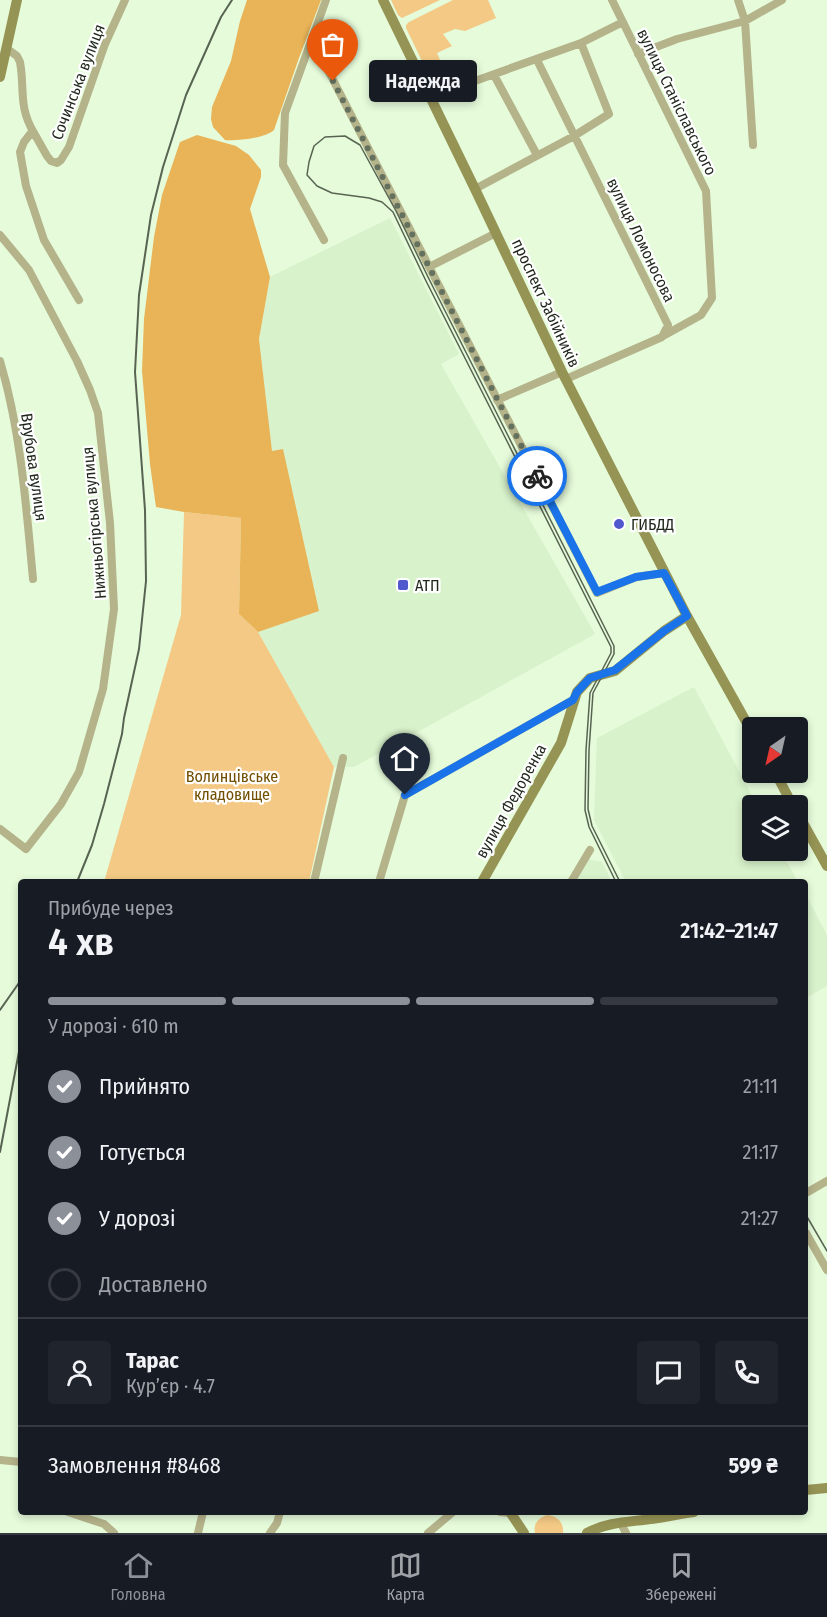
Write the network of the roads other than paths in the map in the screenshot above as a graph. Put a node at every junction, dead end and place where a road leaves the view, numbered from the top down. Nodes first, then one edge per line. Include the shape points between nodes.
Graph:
1 (17, 0) edge
2 (125, 0) edge
3 (326, 0) edge
4 (383, 0) edge
5 (612, 0) edge
6 (738, 0) edge
7 (782, 0) edge
8 (745, 21) junction
9 (623, 22) junction
10 (312, 39) junction
11 (580, 43) junction
12 (6, 48) junction
13 (638, 54) junction
14 (537, 60) junction
15 (494, 75) junction
16 (0, 78) edge
17 (430, 97) junction
18 (34, 133) junction
19 (574, 136) junction
20 (753, 144) dead end
21 (537, 155) junction
22 (475, 189) junction
23 (496, 233) junction
24 (0, 236) edge
25 (324, 240) dead end
26 (429, 267) junction
27 (79, 300) dead end
28 (662, 337) junction
29 (0, 361) edge
30 (564, 375) junction
31 (497, 400) junction
32 (664, 573) junction
33 (33, 579) dead end
34 (687, 616) junction
35 (573, 700) junction
36 (743, 717) edge
37 (343, 758) dead end
38 (0, 829) edge
39 (808, 832) edge
40 (590, 850) dead end
41 (827, 866) edge
42 (316, 879) edge
43 (380, 879) edge
44 (484, 879) edge
45 (573, 879) edge
46 (827, 1181) edge
47 (808, 1192) edge
48 (808, 1236) edge
49 (827, 1269) edge
50 (0, 1460) edge
51 (18, 1462) edge
52 (827, 1488) edge
53 (808, 1490) edge
54 (77, 1515) edge
55 (201, 1515) edge
56 (279, 1515) edge
57 (449, 1515) edge
58 (512, 1515) edge
59 (675, 1515) edge
60 (620, 1522) junction
61 (114, 1533) edge
62 (198, 1533) edge
63 (270, 1533) edge
64 (428, 1533) edge
65 (524, 1533) edge
66 (587, 1533) edge
67 (626, 1533) edge

1 - 12 main road
2 - 18 street, Сочинська вулиця via 69,147 59,162 51,161
3 - 10 street
4 - 17 main road, проспект Забійників
5 - 9 street, вулиця Станіславського
6 - 8 street
7 - 8 street
8 - 13 street
8 - 20 street
9 - 11 street
9 - 13 street, вулиця Станіславського
10 - 25 street via 285,113 283,165
10 - 26 street
11 - 14 street
11 - 19 street via 609,114
12 - 16 main road
12 - 18 street via 20,62 24,111
13 - 28 street, вулиця Станіславського via 706,191 712,298 701,315
14 - 15 street
14 - 19 street, вулиця Ломоносова
15 - 17 street
15 - 21 street
17 - 22 main road, проспект Забійників
18 - 27 street, Сочинська вулиця via 20,152 26,186 44,240
19 - 21 street
19 - 28 street, вулиця Ломоносова via 668,326
21 - 22 street
22 - 23 main road, проспект Забійників
23 - 26 street
23 - 30 main road, проспект Забійників
24 - 38 street, Нижньогірська вулиця via 29,270 95,402 114,609 103,689 79,772 61,804 26,849
26 - 31 street
28 - 30 street
29 - 33 street, Врубова вулиця via 18,436
30 - 31 street
30 - 32 main road, проспект Забійників
31 - 32 street via 597,592 636,577
32 - 34 main road, проспект Забійників
34 - 35 main road, вулиця Федоренка via 615,670 590,678
34 - 36 main road, проспект Забійників
35 - 43 street via 405,795
35 - 44 main road, вулиця Федоренка via 561,743
37 - 42 street
39 - 41 main road
40 - 45 street
46 - 47 street
48 - 49 street
50 - 51 street
52 - 53 main road
54 - 61 street via 104,1524
55 - 62 street
56 - 63 street
57 - 64 street
58 - 65 main road
59 - 60 main road
60 - 66 main road
60 - 67 street

